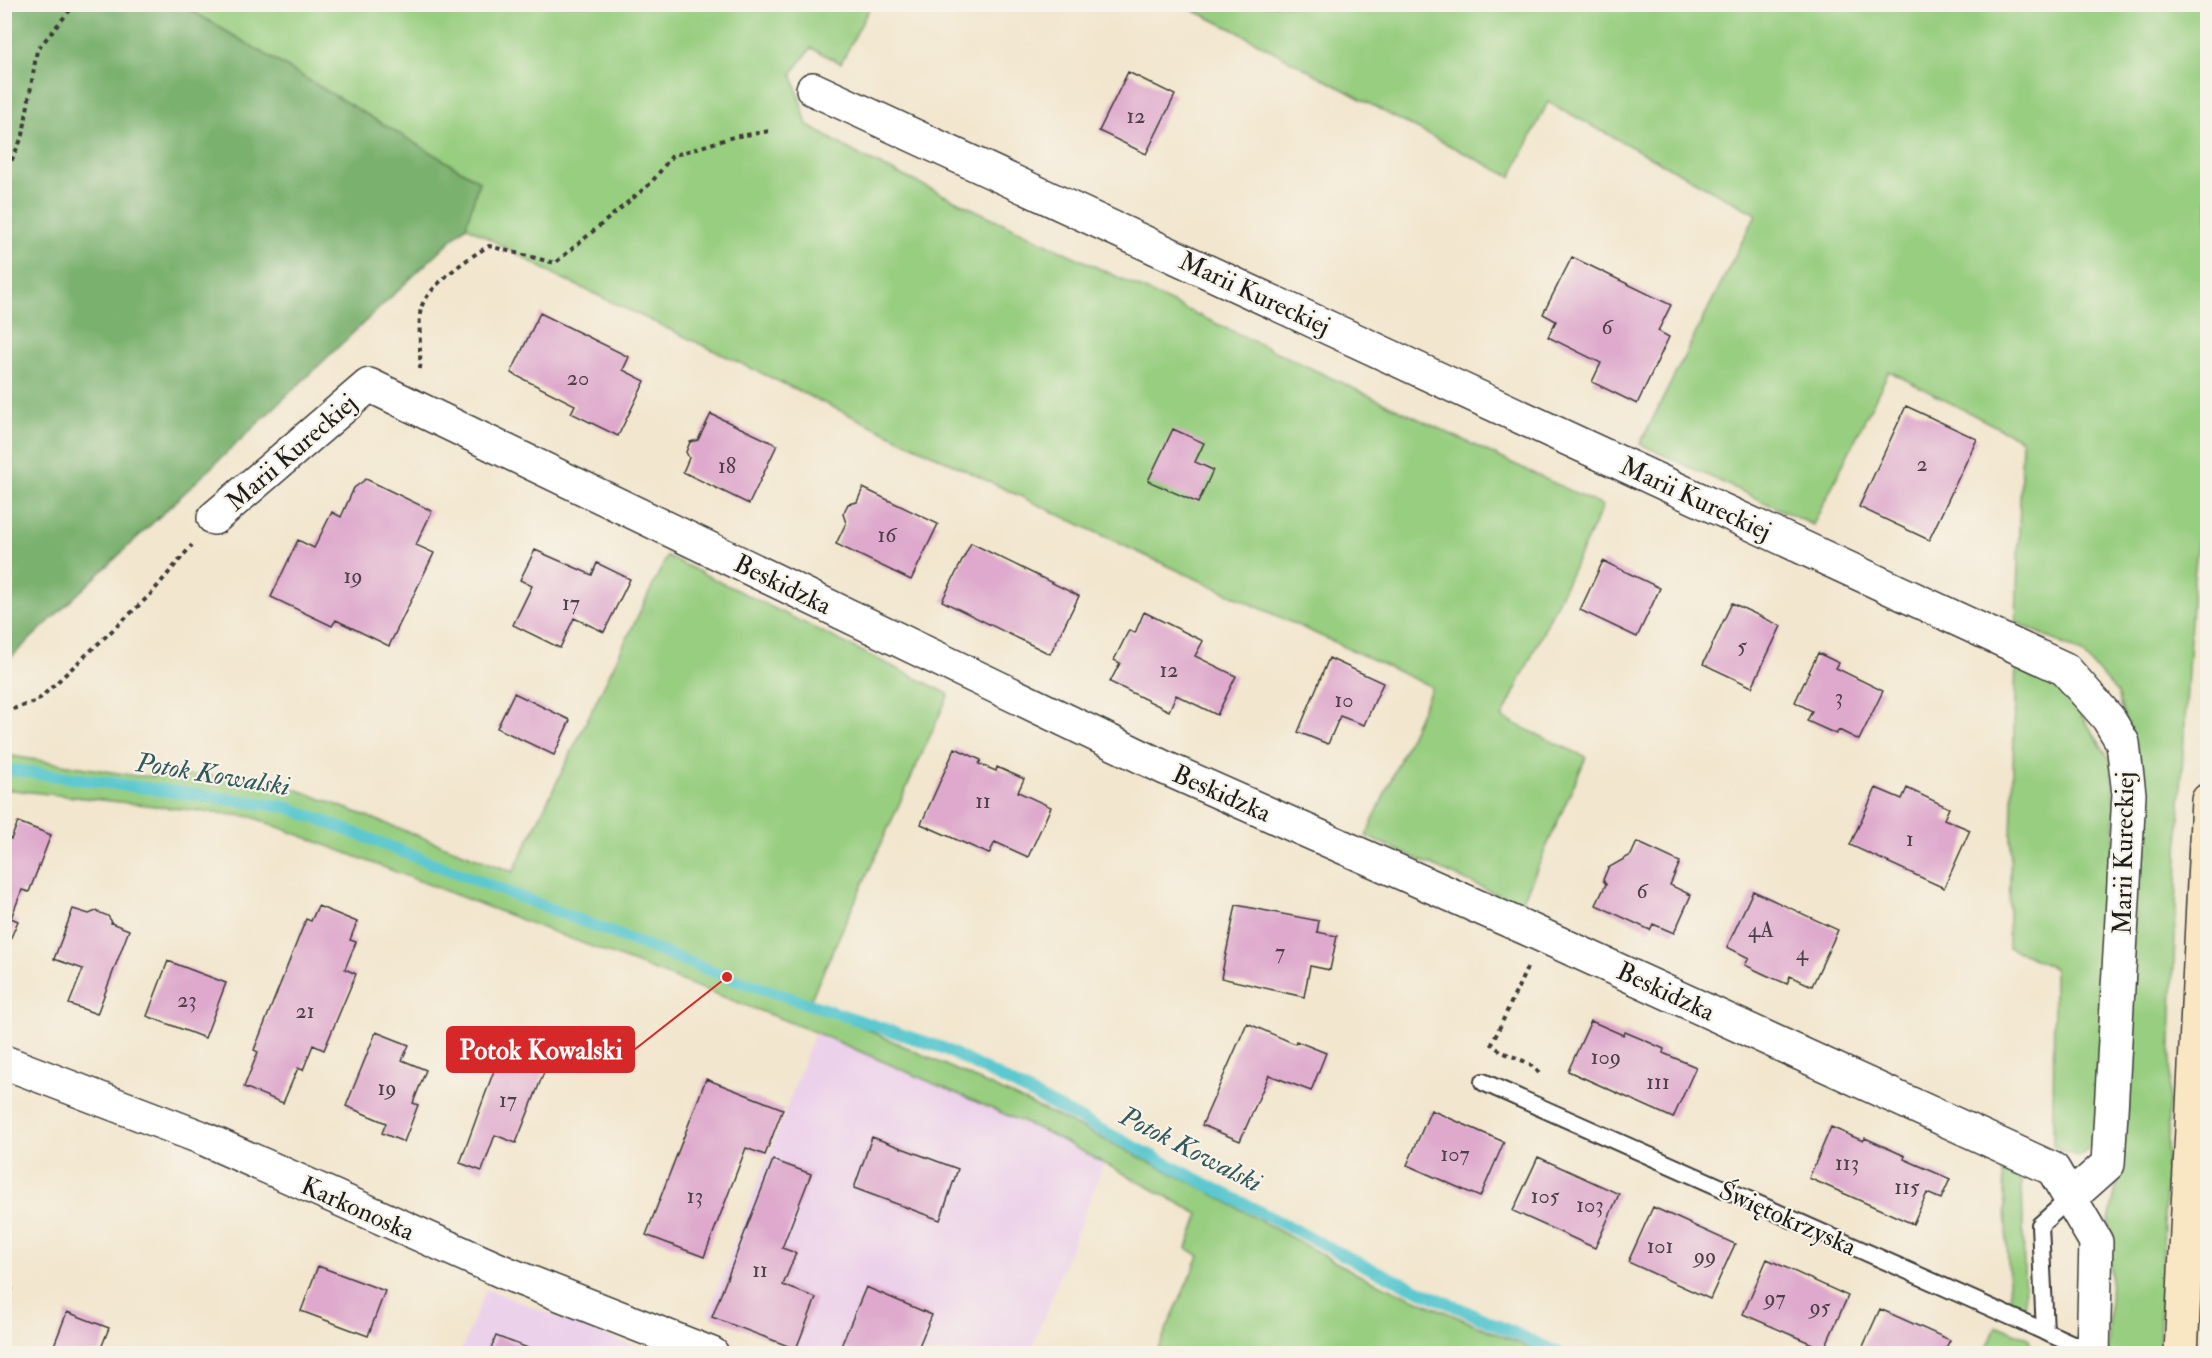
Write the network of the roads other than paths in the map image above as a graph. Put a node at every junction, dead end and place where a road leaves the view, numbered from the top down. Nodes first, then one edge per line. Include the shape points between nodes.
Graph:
1 (813, 88) dead end
2 (369, 385) joint
3 (214, 518) road end
4 (2208, 800) edge
5 (4, 1062) edge
6 (1483, 1082) dead end
7 (2071, 1197) junction
8 (2045, 1332) junction
9 (712, 1353) edge
10 (2093, 1353) edge
11 (2181, 1353) edge

1 - 7 street, Marii Kureckiej via 2066,669 2108,718 2123,743 2129,794 2108,1164
2 - 3 street, Marii Kureckiej
2 - 7 street, Beskidzka via 1165,768 2053,1169
4 - 11 main road
5 - 9 street, Karkonoska via 200,1137 506,1274
6 - 8 lane, Świętokrzyska
7 - 8 lane via 2040,1226
7 - 10 street, Świętokrzyska via 2097,1242
8 - 10 lane, Świętokrzyska

